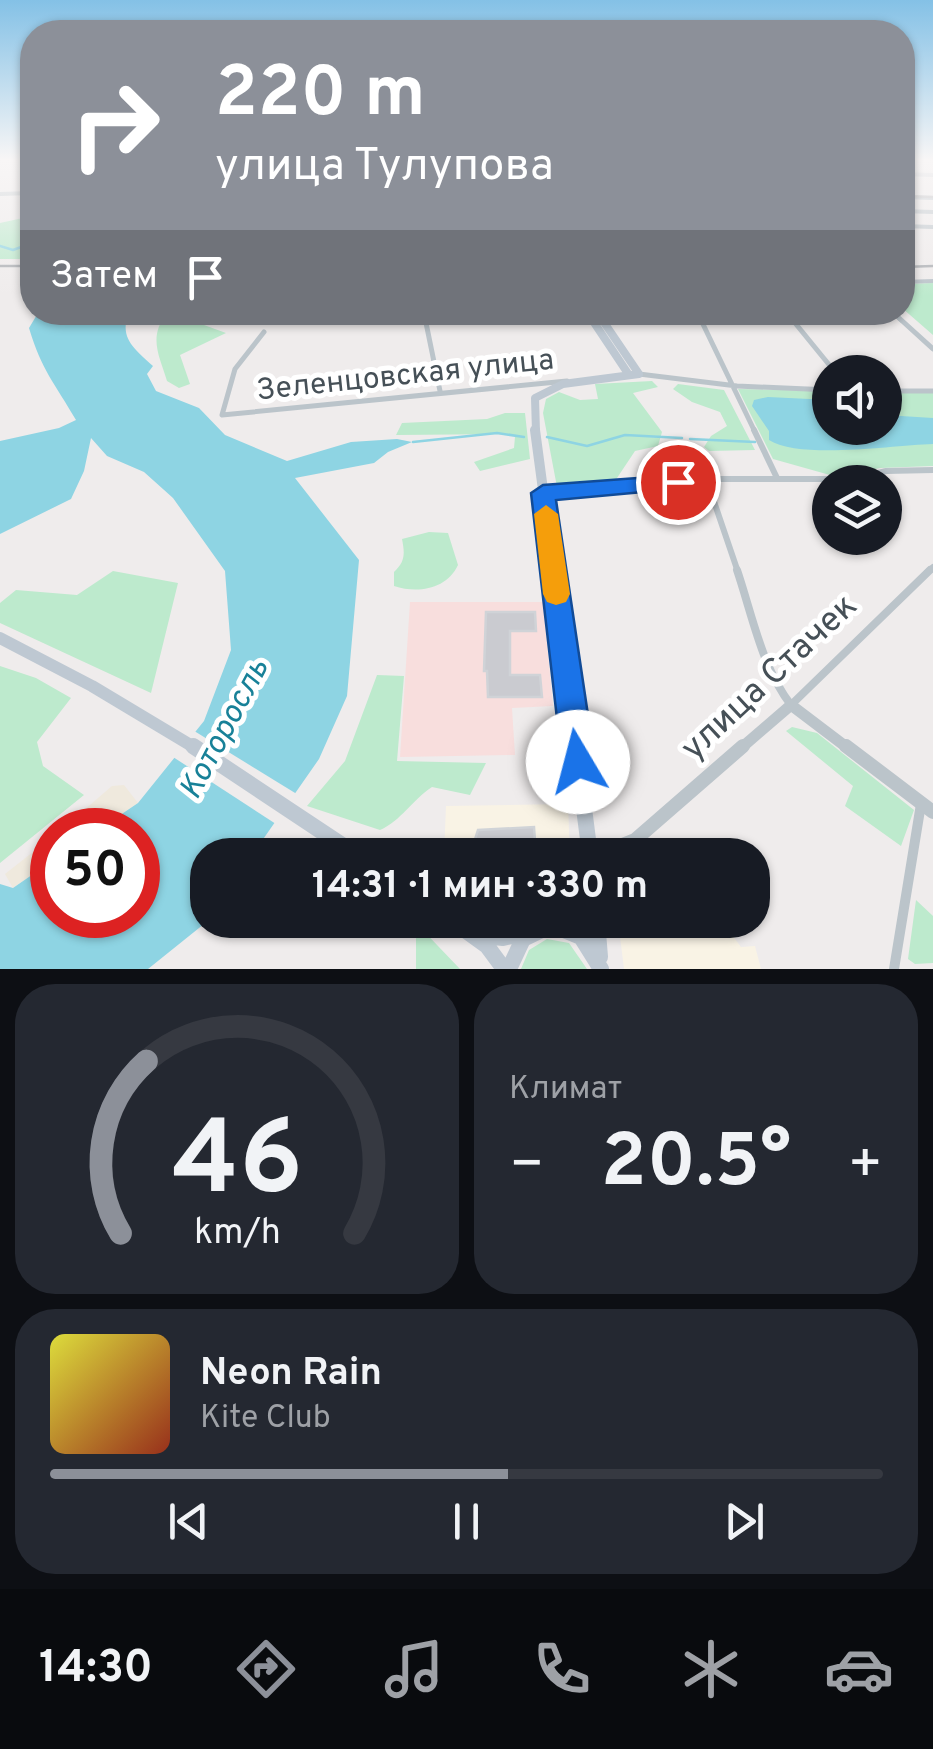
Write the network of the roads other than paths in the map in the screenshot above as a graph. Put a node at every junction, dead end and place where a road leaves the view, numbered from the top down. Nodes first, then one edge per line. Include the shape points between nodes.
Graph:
1 (915, 220) edge
2 (915, 226) edge
3 (923, 226) junction
4 (933, 226) edge
5 (427, 325) edge
6 (598, 325) edge
7 (605, 325) edge
8 (703, 325) edge
9 (797, 325) edge
10 (906, 325) edge
11 (264, 332) dead end
12 (933, 349) edge
13 (822, 355) edge
14 (634, 374) junction
15 (528, 384) junction
16 (550, 385) junction
17 (732, 386) junction
18 (812, 389) edge
19 (440, 391) junction
20 (902, 391) edge
21 (933, 391) edge
22 (533, 404) junction
23 (222, 415) joint
24 (933, 470) edge
25 (778, 478) junction
26 (707, 481) junction
27 (543, 493) junction
28 (933, 567) edge
29 (0, 638) edge
30 (791, 704) junction
31 (927, 808) edge
32 (333, 838) edge
33 (588, 838) edge
34 (637, 838) edge
35 (476, 938) edge
36 (524, 938) edge
37 (581, 938) edge
38 (598, 938) edge
39 (507, 969) edge
40 (601, 969) edge
41 (894, 969) edge

1 - 3 street
2 - 3 street
3 - 4 street
5 - 19 street
6 - 14 main road
7 - 14 main road
8 - 17 street
9 - 13 street
10 - 12 street
11 - 23 street via 235,370
14 - 16 main road, Зеленцовская улица
14 - 17 street, Зеленцовская улица
15 - 16 street, Зеленцовская улица
15 - 19 street, Зеленцовская улица
15 - 22 street
16 - 22 main road, Зеленцовская улица
17 - 18 street, Зеленцовская улица
17 - 25 street
19 - 23 street, Зеленцовская улица
20 - 21 street
22 - 27 main road
24 - 25 street via 856,479
25 - 26 street
26 - 27 street
26 - 30 street via 770,666
27 - 33 main road
28 - 30 street, улица Стачек
29 - 32 main road via 134,710
30 - 31 street
30 - 34 street, улица Стачек
31 - 41 street
35 - 39 main road
36 - 39 main road
37 - 40 main road
38 - 40 main road

